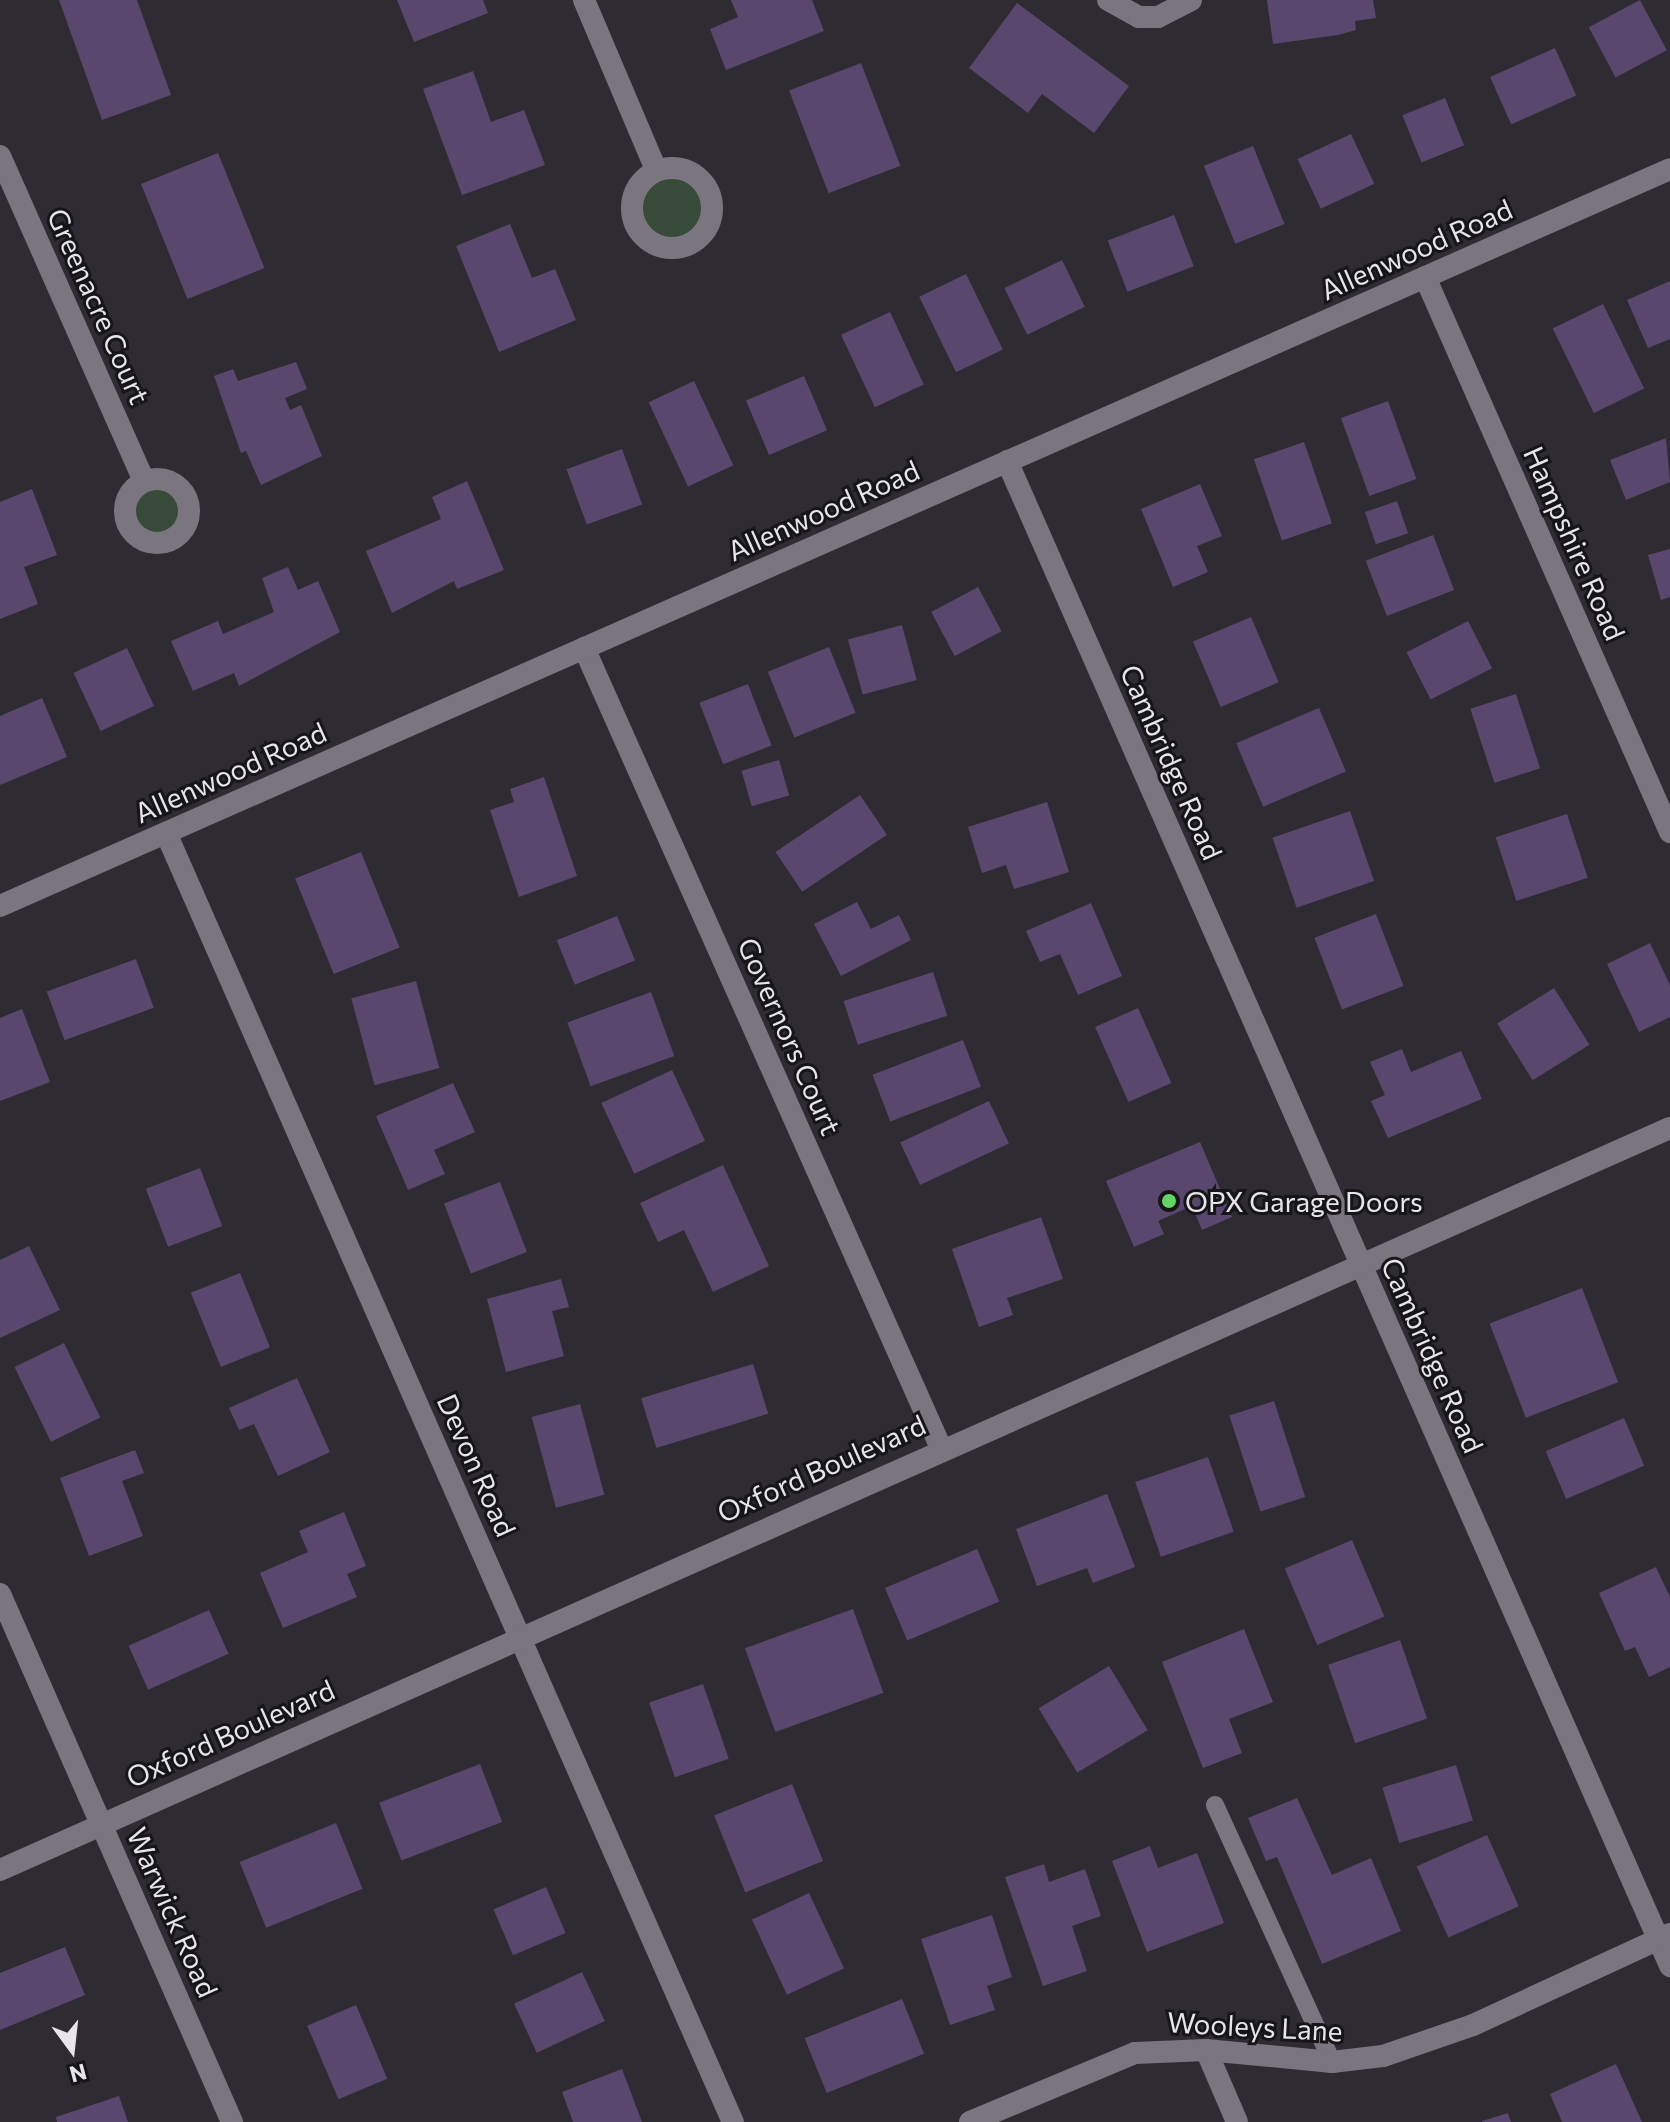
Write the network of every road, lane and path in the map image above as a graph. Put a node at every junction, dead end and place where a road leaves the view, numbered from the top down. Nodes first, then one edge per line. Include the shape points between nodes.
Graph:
1 (584, 0) edge
2 (1108, 0) edge
3 (1191, 0) edge
4 (0, 156) edge
5 (1670, 169) edge
6 (656, 170) dead end
7 (1425, 277) junction
8 (1007, 461) junction
9 (144, 481) dead end
10 (584, 648) junction
11 (1670, 832) edge
12 (166, 833) junction
13 (0, 906) edge
14 (1670, 1128) edge
15 (1360, 1264) junction
16 (941, 1448) junction
17 (0, 1594) edge
18 (519, 1635) junction
19 (1215, 1805) dead end
20 (101, 1824) junction
21 (0, 1870) edge
22 (1664, 1937) edge
23 (1670, 1966) edge
24 (1206, 2050) junction
25 (1332, 2062) junction
26 (232, 2122) edge
27 (733, 2122) edge
28 (970, 2122) edge
29 (1237, 2122) edge

1 - 6 street
2 - 3 street via 1139,17 1158,17
4 - 9 street, Greenacre Court
5 - 7 street, Allenwood Road
7 - 8 street, Allenwood Road
7 - 11 street, Hampshire Road
8 - 10 street, Allenwood Road
8 - 15 street, Cambridge Road
10 - 12 street, Allenwood Road
10 - 16 street, Governors Court
12 - 13 street, Allenwood Road
12 - 18 street, Devon Road
14 - 15 street, Oxford Boulevard
15 - 16 street, Oxford Boulevard
15 - 22 street, Cambridge Road
16 - 18 street, Oxford Boulevard
17 - 20 street, Warwick Road
18 - 20 street, Oxford Boulevard
18 - 27 street, Devon Road
19 - 25 lane
20 - 21 street, Oxford Boulevard
20 - 26 street, Warwick Road
22 - 23 street, Cambridge Road
22 - 25 street, Wooleys Lane via 1428,2043
24 - 25 street, Wooleys Lane
24 - 28 street, Wooleys Lane via 1122,2055
24 - 29 street

